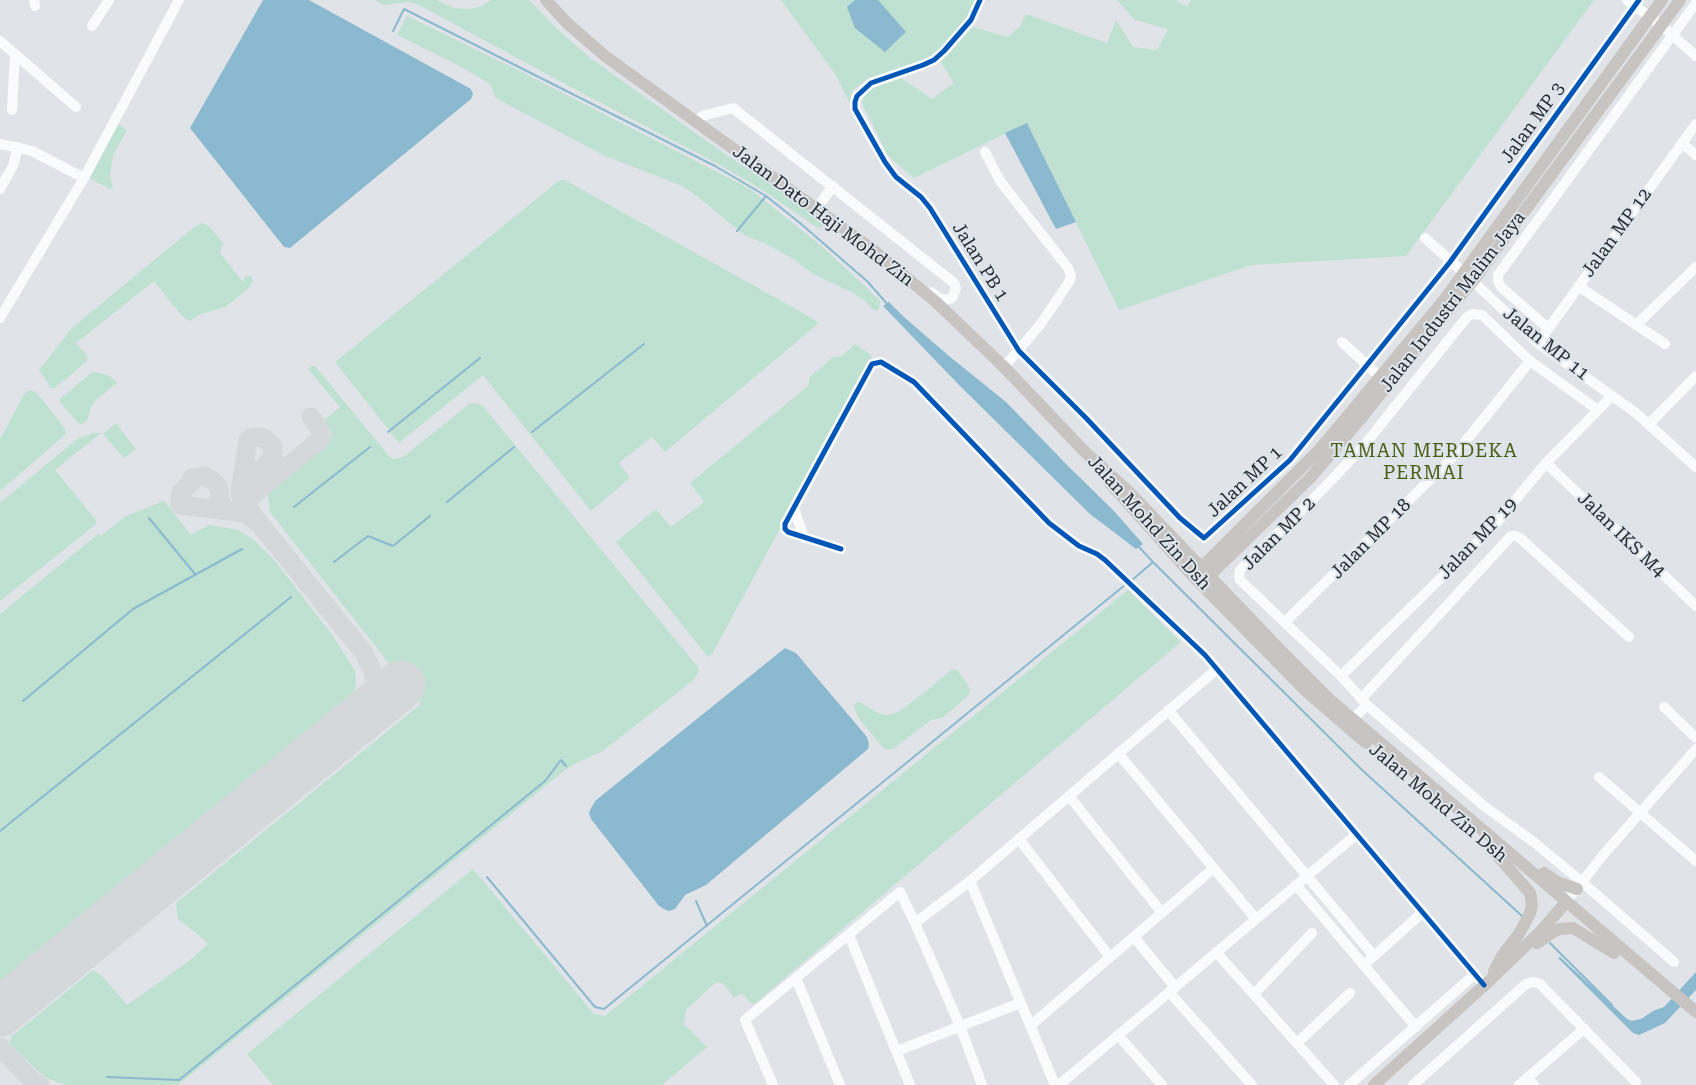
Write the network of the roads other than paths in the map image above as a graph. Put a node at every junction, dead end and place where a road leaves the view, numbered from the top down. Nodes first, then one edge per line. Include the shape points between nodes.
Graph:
1 (109, 0) edge
2 (178, 0) edge
3 (546, 0) edge
4 (980, 0) edge
5 (1662, 0) edge
6 (1680, 0) edge
7 (1633, 2) edge
8 (1696, 3) edge
9 (1650, 16) junction
10 (1661, 25) junction
11 (92, 26) dead end
12 (1673, 35) junction
13 (0, 41) edge
14 (15, 54) junction
15 (1696, 56) edge
16 (76, 107) dead end
17 (12, 110) dead end
18 (697, 122) junction
19 (1696, 124) edge
20 (1682, 143) junction
21 (0, 144) edge
22 (18, 146) junction
23 (985, 152) dead end
24 (1696, 155) edge
25 (84, 178) junction
26 (833, 186) junction
27 (0, 189) edge
28 (817, 208) junction
29 (1425, 238) dead end
30 (1450, 262) junction
31 (1696, 267) edge
32 (898, 271) junction
33 (1469, 277) junction
34 (1578, 286) junction
35 (1508, 315) junction
36 (0, 318) edge
37 (1636, 325) junction
38 (1548, 328) junction
39 (1496, 330) junction
40 (1342, 342) dead end
41 (1538, 343) junction
42 (1665, 344) dead end
43 (1019, 351) junction
44 (1530, 361) junction
45 (1367, 365) junction
46 (1004, 367) junction
47 (1696, 376) edge
48 (1380, 377) junction
49 (1612, 396) junction
50 (1598, 410) junction
51 (1649, 424) junction
52 (1085, 452) junction
53 (1546, 463) junction
54 (1696, 467) edge
55 (1310, 478) junction
56 (1322, 490) junction
57 (1175, 542) junction
58 (1229, 547) junction
59 (841, 549) dead end
60 (1201, 576) junction
61 (1228, 596) junction
62 (1696, 606) edge
63 (1285, 622) junction
64 (1629, 636) dead end
65 (1216, 669) junction
66 (1341, 676) junction
67 (1364, 702) junction
68 (1664, 707) dead end
69 (1168, 710) junction
70 (1352, 720) junction
71 (1696, 738) edge
72 (1696, 749) edge
73 (1118, 753) junction
74 (1599, 777) dead end
75 (1069, 796) junction
76 (1641, 813) junction
77 (1357, 834) junction
78 (1019, 839) junction
79 (1491, 843) junction
80 (1696, 861) edge
81 (1214, 868) junction
82 (1307, 876) junction
83 (970, 881) junction
84 (1296, 885) junction
85 (1580, 885) junction
86 (1564, 905) junction
87 (1423, 912) junction
88 (1162, 913) junction
89 (1256, 919) junction
90 (915, 923) junction
91 (1312, 933) dead end
92 (849, 935) junction
93 (1134, 936) junction
94 (1216, 952) junction
95 (1614, 953) junction
96 (1374, 956) junction
97 (1110, 957) junction
98 (1674, 962) dead end
99 (1363, 965) junction
100 (1475, 974) junction
101 (1649, 977) junction
102 (796, 978) junction
103 (1486, 984) junction
104 (1172, 990) junction
105 (1350, 993) dead end
106 (1254, 994) junction
107 (1020, 1002) junction
108 (1696, 1012) edge
109 (1696, 1022) edge
110 (960, 1026) junction
111 (1030, 1026) junction
112 (1416, 1027) junction
113 (1584, 1028) junction
114 (1118, 1035) junction
115 (1297, 1044) junction
116 (897, 1051) junction
117 (1531, 1081) edge
118 (1636, 1082) dead end
119 (1065, 1083) edge
120 (1246, 1083) edge
121 (773, 1085) edge
122 (840, 1085) edge
123 (910, 1085) edge
124 (982, 1085) edge
125 (1054, 1085) edge
126 (1162, 1085) edge
127 (1334, 1085) edge
128 (1349, 1085) edge
129 (1374, 1085) edge
130 (1413, 1085) edge
131 (1519, 1085) edge

1 - 11 street
2 - 25 street
3 - 18 main road, Jalan Dato Haji Mohd Zin via 594,47
4 - 43 street, Jalan PB 1 via 971,20 934,60 871,82 855,102 885,162 896,177 930,208
5 - 9 main road, Jalan Industri Malim Jaya
6 - 10 main road, Jalan Industri Malim Jaya
7 - 9 street
7 - 30 street, Jalan MP 3
8 - 12 street
9 - 10 street
9 - 33 main road, Jalan Industri Malim Jaya
10 - 12 street
10 - 33 main road, Jalan Industri Malim Jaya
12 - 15 street
12 - 38 street via 1498,276 1502,287
13 - 14 street
14 - 16 street
14 - 17 street
18 - 26 street via 702,116 734,108
18 - 28 main road, Jalan Dato Haji Mohd Zin
19 - 20 street, Jalan MP 12
20 - 24 street
20 - 34 street, Jalan MP 12
21 - 22 street
22 - 25 street
22 - 27 street via 13,166
23 - 43 street via 1000,180 1070,272 1069,282
25 - 36 street
26 - 28 street
26 - 32 street via 954,283 955,292 952,298 939,298 913,277
28 - 32 main road, Jalan Dato Haji Mohd Zin
29 - 30 street, Jalan MP 11
30 - 33 street, Jalan MP 11
30 - 45 street, Jalan MP 1
31 - 37 street
32 - 46 main road, Jalan Dato Haji Mohd Zin via 936,302
33 - 35 street, Jalan MP 11
33 - 48 main road, Jalan Industri Malim Jaya
33 - 55 main road, Jalan Industri Malim Jaya via 1451,306
34 - 37 street
34 - 38 street, Jalan MP 12
35 - 39 street
35 - 41 street, Jalan MP 11
37 - 42 street
38 - 41 street, Jalan MP 12
39 - 44 street
39 - 56 street, Jalan MP 2 via 1482,315 1468,317 1362,448
40 - 45 street
41 - 49 street, Jalan MP 11
43 - 45 street, Jalan MP 1 via 1180,518 1204,538 1290,460
43 - 46 street
44 - 50 street
44 - 63 street, Jalan MP 18 via 1453,457
45 - 48 street
46 - 52 main road, Jalan Dato Haji Mohd Zin
47 - 51 street
48 - 58 main road, Jalan Industri Malim Jaya via 1320,450
49 - 50 street, Jalan MP 19
49 - 51 street, Jalan MP 11
50 - 53 street, Jalan MP 19
51 - 54 street, Jalan MP 11
52 - 57 main road, Jalan Mohd Zin Dsh via 1128,491
52 - 60 main road, Jalan Mohd Zin Dsh via 1122,498
53 - 62 street, Jalan IKS M4
53 - 66 street, Jalan MP 19 via 1494,527
55 - 56 street
55 - 58 main road, Jalan Industri Malim Jaya
56 - 63 street, Jalan MP 2 via 1240,570 1240,580
57 - 58 main road via 1202,553
57 - 60 main road, Jalan Mohd Zin Dsh
58 - 60 main road, Jalan Industri Malim Jaya
58 - 61 main road via 1221,574
59 - 65 street via 804,538 794,509 872,364 881,362 914,382 1049,523 1079,546 1105,560
60 - 61 main road, Jalan Mohd Zin Dsh
60 - 79 main road, Jalan Mohd Zin Dsh via 1314,698
61 - 70 main road, Jalan Mohd Zin Dsh
63 - 66 street
64 - 67 street via 1521,539 1511,536
65 - 69 street
65 - 77 street
66 - 67 street
67 - 70 street
67 - 85 street
68 - 71 street
69 - 73 street
69 - 82 street
70 - 79 main road, Jalan Mohd Zin Dsh
72 - 76 street
73 - 75 street
73 - 81 street
74 - 76 street
75 - 78 street
75 - 88 street
76 - 80 street
76 - 85 street
77 - 82 street
77 - 87 street
78 - 83 street
78 - 97 street
79 - 85 main road via 1511,848 1552,880
79 - 86 main road, Jalan Mohd Zin Dsh
79 - 103 main road via 1530,893 1532,905
81 - 88 street
81 - 89 street
82 - 84 street
82 - 96 street
83 - 90 street
83 - 107 street
84 - 89 street
84 - 99 street
85 - 86 street
85 - 98 street
86 - 95 main road, Jalan Mohd Zin Dsh
86 - 101 main road, Jalan Mohd Zin Dsh
86 - 103 main road
87 - 96 street
87 - 100 street
88 - 93 street
89 - 94 street
90 - 92 street via 900,892
90 - 110 street
91 - 106 street
92 - 102 street
92 - 116 street
93 - 97 street
93 - 104 street
94 - 104 street
94 - 106 street
95 - 101 main road, Jalan Mohd Zin Dsh
95 - 103 main road via 1580,931 1560,929
96 - 99 street
97 - 111 street
99 - 112 street
100 - 103 street
100 - 112 street
101 - 108 main road, Jalan Mohd Zin Dsh
101 - 109 main road, Jalan Mohd Zin Dsh
102 - 121 street via 745,1020
102 - 122 street
103 - 129 main road
104 - 114 street
104 - 120 street
105 - 115 street
106 - 115 street
107 - 110 street
107 - 111 street
110 - 116 street
110 - 124 street
111 - 125 street
112 - 128 street
113 - 117 street
113 - 118 street
113 - 130 street via 1540,984 1526,984
114 - 119 street
114 - 126 street
115 - 127 street
116 - 123 street
117 - 131 street

